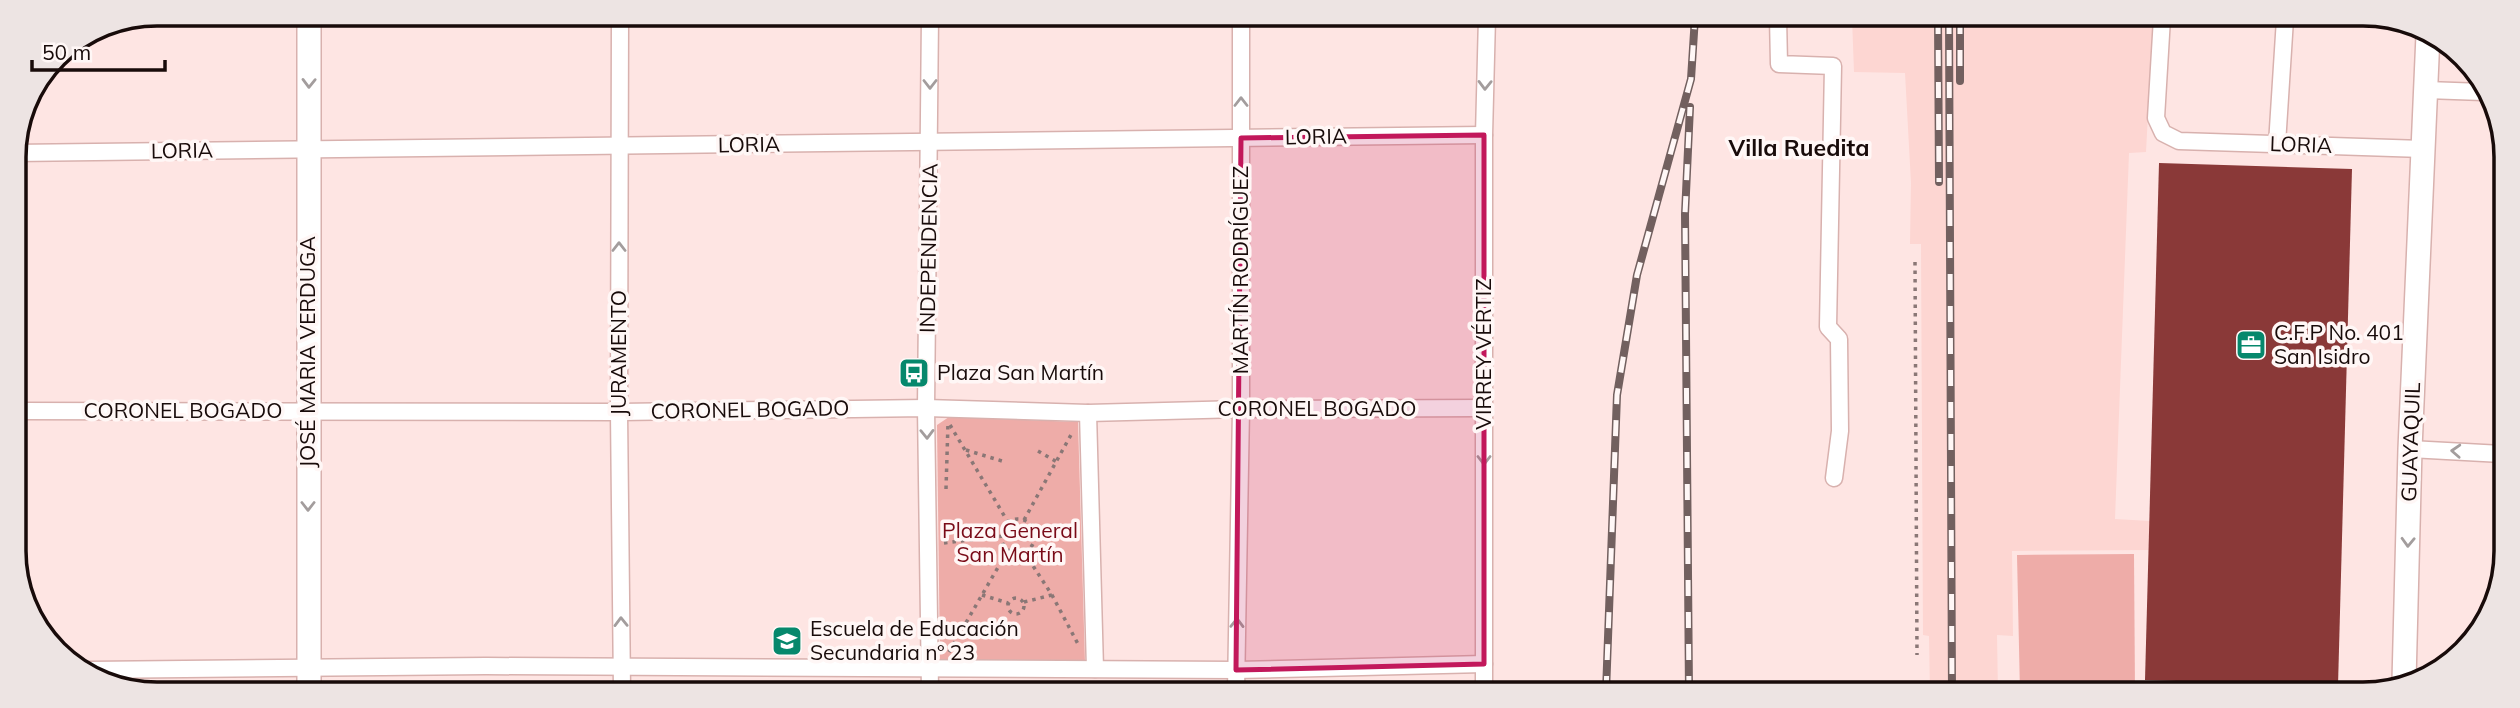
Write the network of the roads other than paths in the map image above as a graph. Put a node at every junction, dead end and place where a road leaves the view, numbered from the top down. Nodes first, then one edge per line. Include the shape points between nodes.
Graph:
1 (309, 26) edge
2 (620, 26) edge
3 (929, 26) edge
4 (1241, 26) edge
5 (1487, 26) edge
6 (1778, 26) edge
7 (2162, 26) edge
8 (2285, 26) edge
9 (2428, 44) edge
10 (2426, 90) junction
11 (2476, 92) edge
12 (1484, 135) junction
13 (1241, 138) junction
14 (930, 142) junction
15 (2277, 145) junction
16 (619, 147) junction
17 (2423, 149) junction
18 (308, 150) junction
19 (27, 153) edge
20 (926, 408) junction
21 (1484, 408) junction
22 (1241, 409) junction
23 (26, 411) edge
24 (307, 411) junction
25 (619, 412) junction
26 (1088, 413) junction
27 (2410, 449) junction
28 (2494, 454) edge
29 (1834, 478) dead end
30 (1484, 664) junction
31 (622, 667) junction
32 (930, 667) junction
33 (1095, 669) junction
34 (1236, 670) junction
35 (105, 671) edge
36 (2404, 675) edge
37 (308, 679) edge
38 (1484, 681) edge
39 (622, 682) edge
40 (930, 682) edge
41 (1236, 682) edge

1 -> 18 street, JOSÉ MARIA VERDUGA
2 - 16 street, JURAMENTO
3 -> 14 street, INDEPENDENCIA
13 -> 4 street, MARTÍN RODRÍGUEZ
5 -> 12 street, VIRREY VÉRTIZ
6 - 29 street via 1779,64 1833,66 1828,327 1839,340 1840,431
7 - 15 street, LORIA via 2156,118 2163,133 2179,141
8 - 15 street
9 - 10 street, GUAYAQUIL
10 - 11 street
10 - 17 street, GUAYAQUIL
12 - 13 street, LORIA
12 - 21 street, VIRREY VÉRTIZ
13 - 14 street, LORIA
13 - 22 street, MARTÍN RODRÍGUEZ
14 - 16 street, LORIA
14 - 20 street, INDEPENDENCIA
15 - 17 street, LORIA
16 - 18 street, LORIA
25 -> 16 street, JURAMENTO
17 - 27 street, GUAYAQUIL
18 - 19 street, LORIA
18 - 24 street, JOSÉ MARIA VERDUGA
20 - 25 street, CORONEL BOGADO
20 - 26 street, CORONEL BOGADO
20 -> 32 street, INDEPENDENCIA
21 - 22 street, CORONEL BOGADO
21 -> 30 street, VIRREY VÉRTIZ
22 - 26 street, CORONEL BOGADO
34 -> 22 street, MARTÍN RODRÍGUEZ
23 - 24 street, CORONEL BOGADO
24 - 25 street, CORONEL BOGADO
24 -> 37 street, JOSÉ MARIA VERDUGA
31 -> 25 street, JURAMENTO
26 - 33 street
28 -> 27 street
27 -> 36 street, GUAYAQUIL
30 - 34 street
30 - 38 street, VIRREY VÉRTIZ
31 - 32 street
31 - 37 street
31 - 39 street, JURAMENTO
32 - 33 street
32 - 40 street, INDEPENDENCIA
33 - 34 street
34 - 41 street, MARTÍN RODRÍGUEZ
35 - 37 street

